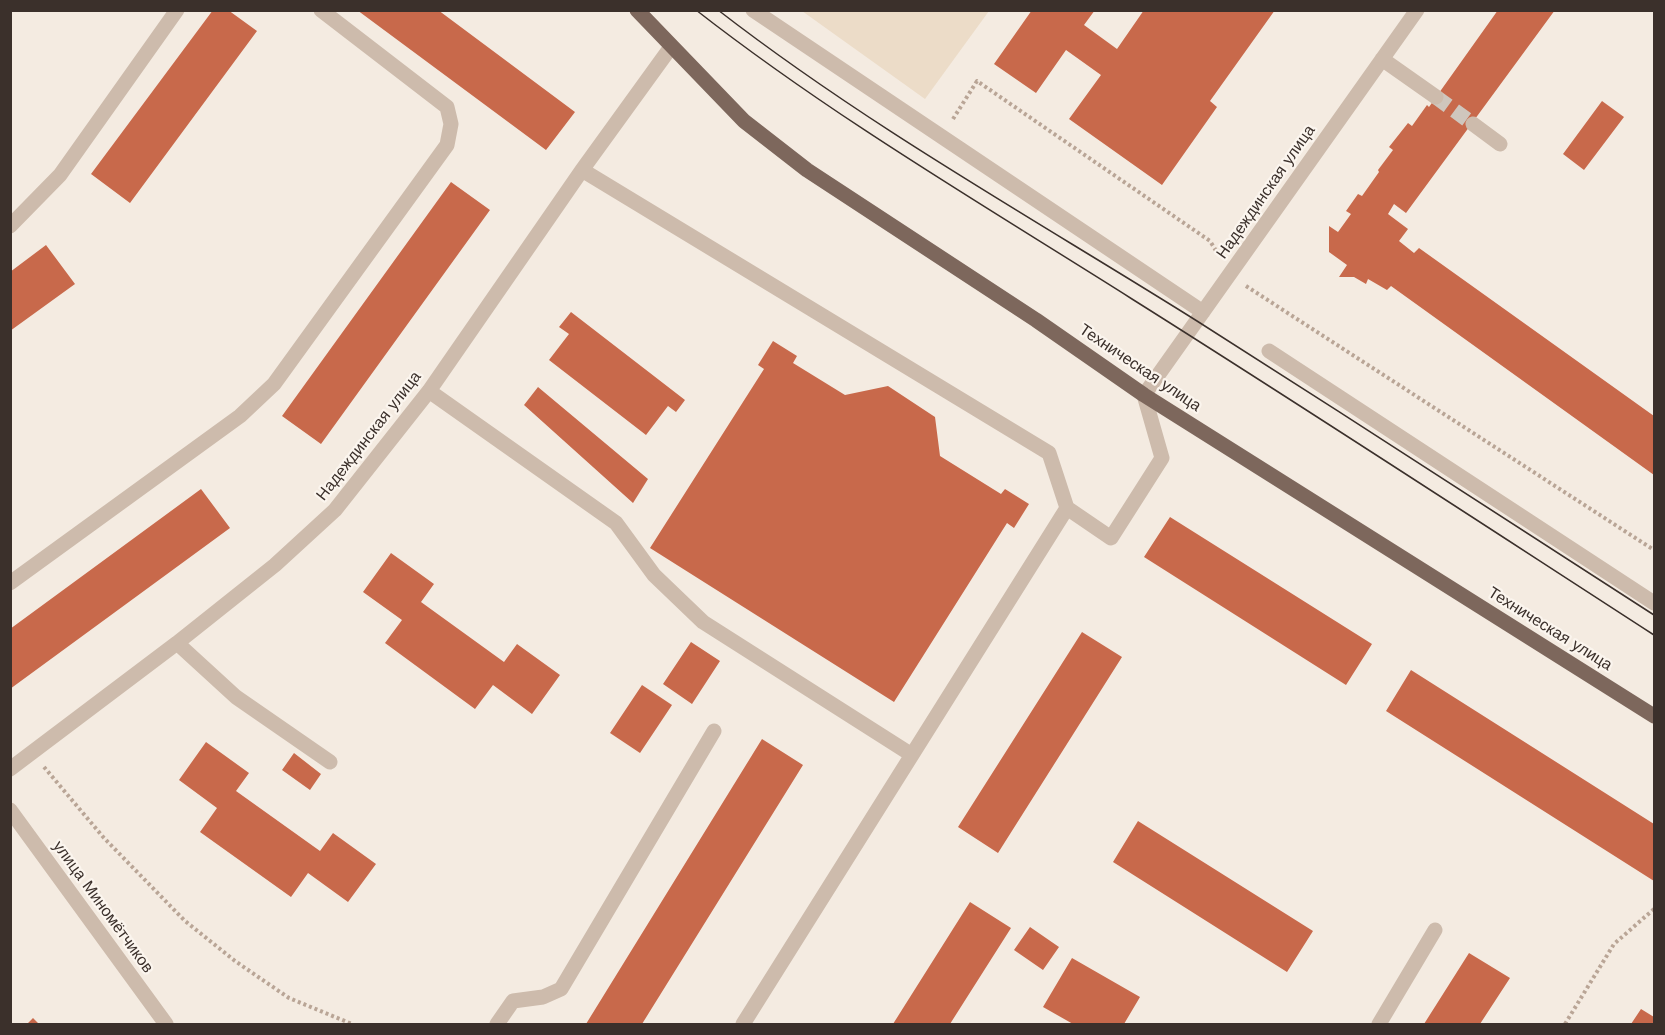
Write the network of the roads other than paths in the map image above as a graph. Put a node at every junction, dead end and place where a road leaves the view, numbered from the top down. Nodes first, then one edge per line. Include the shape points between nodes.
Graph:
1 (177, 10) edge
2 (321, 10) edge
3 (637, 10) edge
4 (753, 10) edge
5 (1417, 10) edge
6 (671, 47) junction
7 (1382, 59) junction
8 (1436, 98) tunnel mouth
9 (1473, 124) tunnel mouth
10 (1500, 144) dead end
11 (582, 170) junction
12 (10, 226) edge
13 (1203, 312) junction
14 (1269, 351) dead end
15 (429, 391) junction
16 (1144, 395) junction
17 (1067, 508) junction
18 (10, 583) edge
19 (1654, 603) edge
20 (177, 643) junction
21 (1654, 716) edge
22 (714, 731) dead end
23 (912, 755) junction
24 (330, 762) dead end
25 (10, 769) edge
26 (10, 810) edge
27 (1435, 930) dead end
28 (166, 1024) edge
29 (497, 1024) edge
30 (743, 1024) edge
31 (1379, 1024) edge

1 - 12 street via 60,174
2 - 18 street via 447,107 452,124 447,145 274,384 240,416
3 - 6 main road, Техническая улица
4 - 13 street
5 - 7 street, Надеждинская улица
6 - 11 street, Надеждинская улица
6 - 16 main road, Техническая улица via 744,121 807,170
7 - 8 street
7 - 13 street, Надеждинская улица
9 - 10 street
11 - 15 street, Надеждинская улица
11 - 17 street via 1049,453
13 - 16 street, Надеждинская улица
14 - 19 street
15 - 20 street, Надеждинская улица via 335,510 275,565
15 - 23 street via 616,523 654,575 703,622
16 - 17 street via 1162,458 1111,538
16 - 21 main road, Техническая улица
17 - 23 street
20 - 24 street via 236,697
20 - 25 street, Надеждинская улица
22 - 29 street via 561,989 543,997 513,1000
23 - 30 street
26 - 28 street, улица Миномётчиков
27 - 31 street

